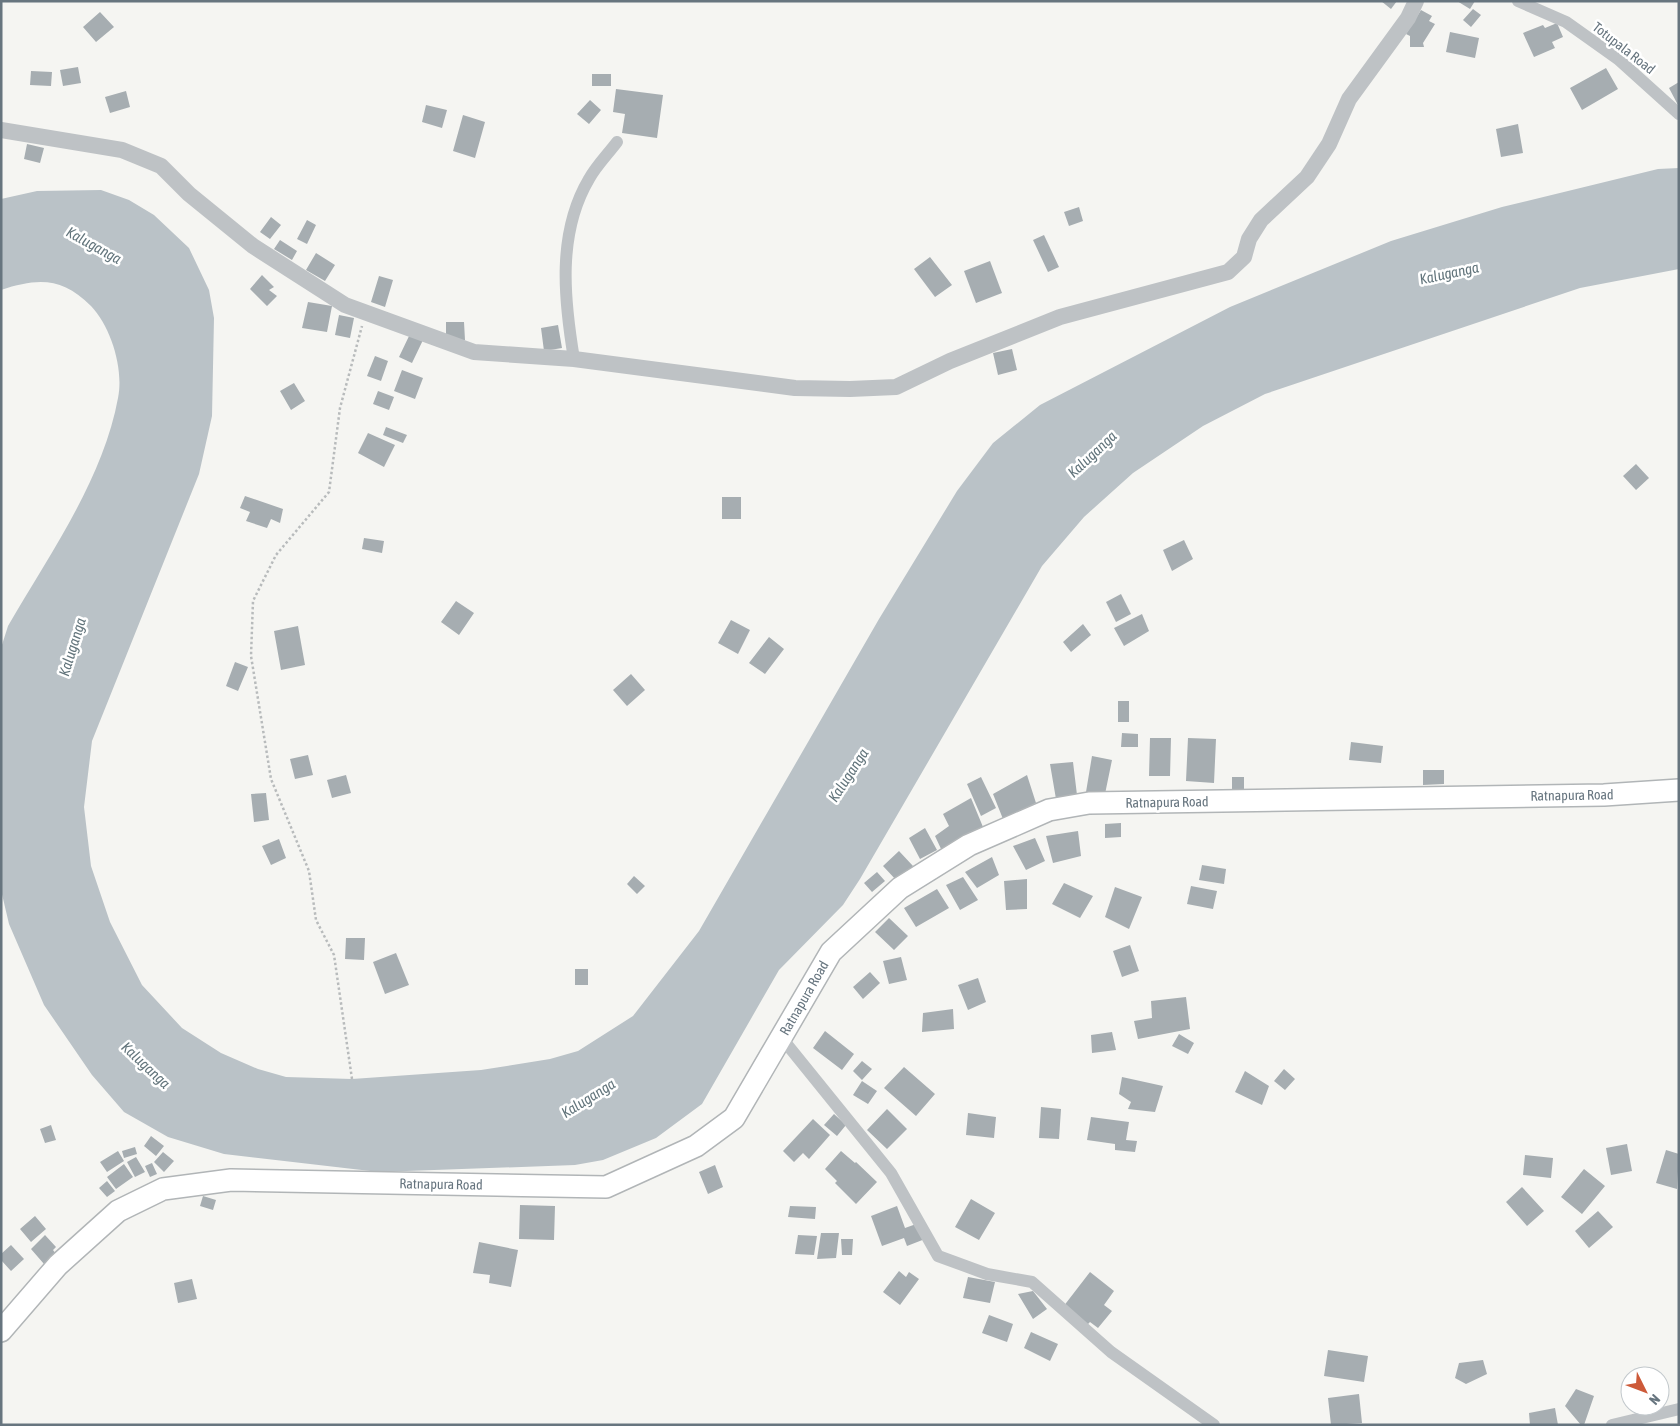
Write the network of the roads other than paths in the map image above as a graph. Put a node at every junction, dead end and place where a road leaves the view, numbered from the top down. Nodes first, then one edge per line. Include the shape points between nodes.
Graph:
1 (1416, 1) edge
2 (1518, 1) edge
3 (1679, 114) edge
4 (1, 130) edge
5 (617, 142) dead end
6 (574, 359) junction
7 (1679, 790) edge
8 (782, 1037) junction
9 (1, 1331) edge
10 (1679, 1409) edge
11 (1214, 1425) edge
12 (1612, 1425) edge

1 - 6 street via 1408,18 1349,99 1329,144 1307,177 1261,220 1249,239 1244,257 1228,272 1060,317 896,386 795,388
2 - 3 street, Totupala Road via 1566,22 1618,59
4 - 6 street via 122,150 160,166 253,246 345,305 474,352
5 - 6 street via 589,178 572,214 565,260
7 - 8 highway, Ratnapura Road via 1604,795 1089,803 1049,810 969,845 900,888 831,952
8 - 9 highway, Ratnapura Road via 734,1118 696,1146 606,1187 232,1180 163,1189 118,1211 58,1265
8 - 11 street via 891,1173 938,1256 986,1274 1032,1282 1111,1352
10 - 12 street

